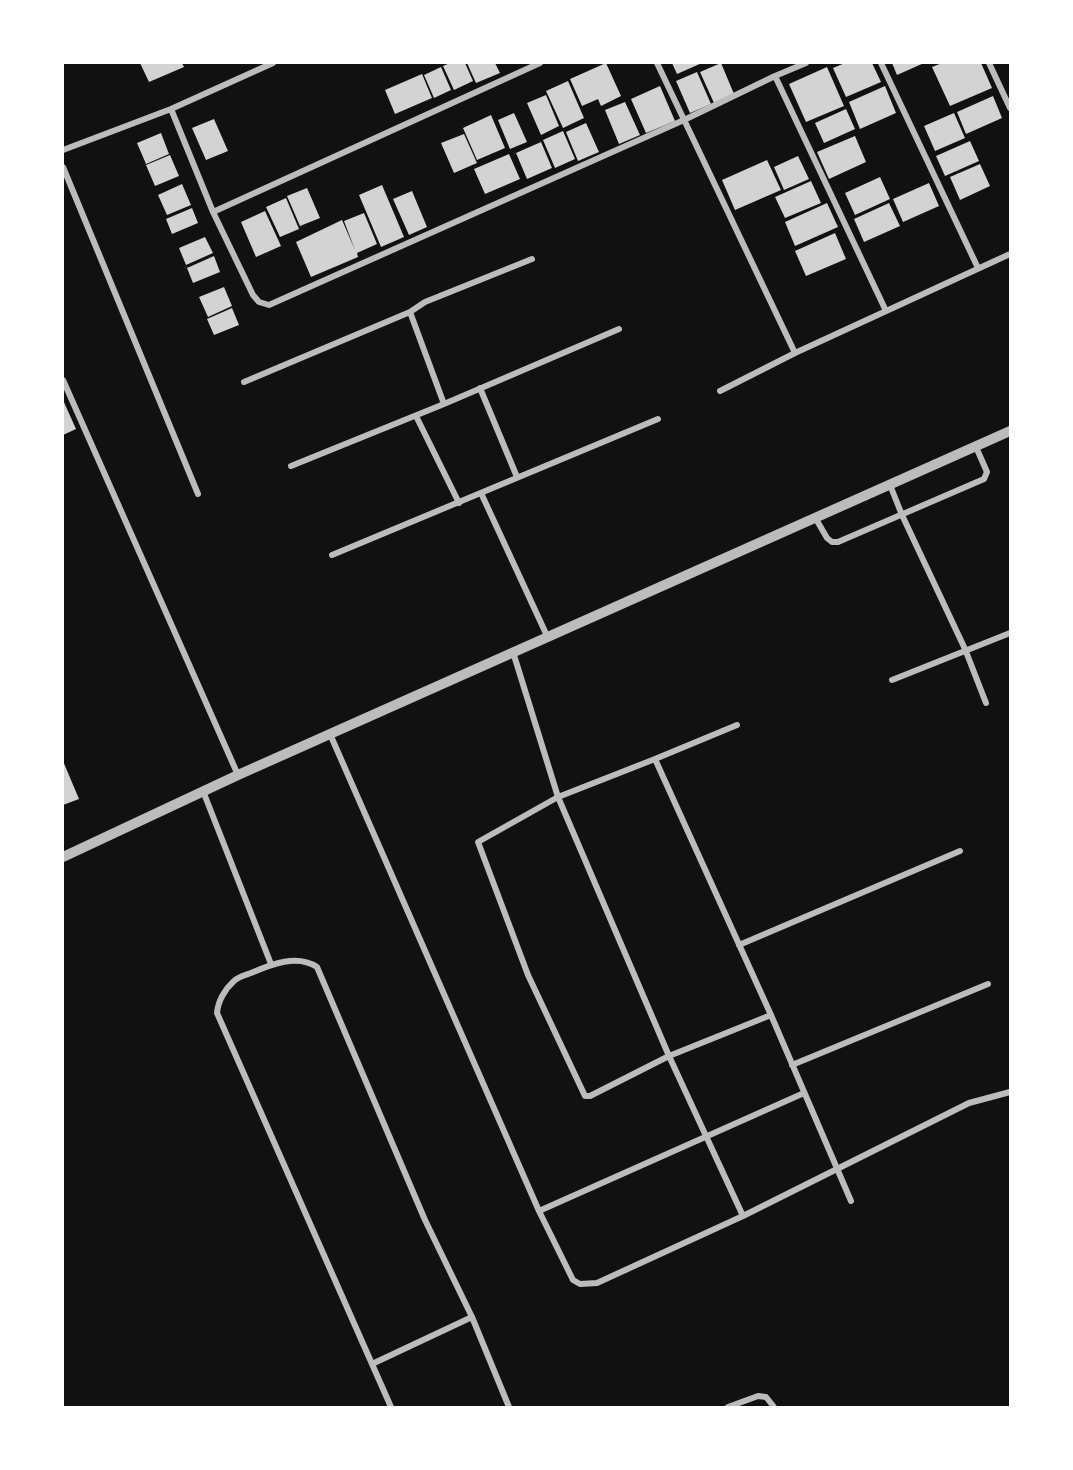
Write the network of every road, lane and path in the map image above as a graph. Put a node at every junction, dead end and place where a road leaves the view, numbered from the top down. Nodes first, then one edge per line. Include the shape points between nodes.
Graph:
1 (273, 63) edge
2 (540, 63) edge
3 (657, 63) edge
4 (806, 63) edge
5 (881, 63) edge
6 (989, 63) edge
7 (775, 76) junction
8 (1010, 108) edge
9 (171, 109) junction
10 (684, 120) junction
11 (63, 150) edge
12 (63, 167) edge
13 (213, 212) junction
14 (1010, 254) edge
15 (532, 258) dead end
16 (978, 268) junction
17 (886, 311) junction
18 (410, 312) junction
19 (619, 329) dead end
20 (795, 353) junction
21 (63, 380) edge
22 (244, 382) dead end
23 (480, 388) junction
24 (720, 391) dead end
25 (444, 404) junction
26 (416, 416) junction
27 (658, 419) dead end
28 (1010, 431) edge
29 (976, 447) junction
30 (291, 466) dead end
31 (518, 477) junction
32 (890, 485) junction
33 (481, 493) junction
34 (198, 494) dead end
35 (459, 503) junction
36 (902, 515) junction
37 (816, 519) junction
38 (332, 555) dead end
39 (1010, 633) edge
40 (548, 638) junction
41 (965, 649) junction
42 (513, 652) junction
43 (892, 680) dead end
44 (986, 703) dead end
45 (736, 725) dead end
46 (330, 734) junction
47 (655, 759) junction
48 (238, 775) junction
49 (203, 791) junction
50 (558, 797) junction
51 (960, 851) dead end
52 (63, 857) edge
53 (739, 945) junction
54 (271, 964) junction
55 (988, 984) dead end
56 (771, 1015) junction
57 (669, 1056) junction
58 (792, 1065) junction
59 (1010, 1092) edge
60 (804, 1093) junction
61 (706, 1137) junction
62 (835, 1168) junction
63 (851, 1202) dead end
64 (539, 1212) junction
65 (743, 1216) junction
66 (472, 1317) junction
67 (372, 1364) junction
68 (391, 1407) edge
69 (509, 1407) edge
70 (728, 1407) edge
71 (774, 1407) edge

1 - 9 street
2 - 13 street
3 - 10 street
4 - 7 street
5 - 16 street
6 - 8 street
7 - 10 street
7 - 17 street
9 - 11 street
9 - 13 street
10 - 13 street via 272,304 259,302 253,295
10 - 20 street
12 - 34 street
14 - 16 street
15 - 18 street via 425,302
16 - 17 street
17 - 20 street
18 - 22 street
18 - 25 street
19 - 23 street
20 - 24 street
21 - 48 street
23 - 25 street
23 - 31 street
25 - 26 street
26 - 30 street
26 - 35 street
27 - 31 street
28 - 29 street
29 - 32 street
29 - 36 street via 987,472 984,479
31 - 33 street
32 - 36 street
32 - 37 street
33 - 35 street
33 - 40 street
35 - 38 street
36 - 37 street via 838,542 827,538
36 - 41 street
37 - 40 street
39 - 41 street
40 - 42 street
41 - 43 street
41 - 44 street
42 - 46 street
42 - 50 street
45 - 47 street
46 - 48 street
46 - 64 street
47 - 50 street
47 - 53 street
48 - 49 street
49 - 52 street
49 - 54 street
50 - 57 street
50 - 57 street via 478,842 528,975 585,1096
51 - 53 street
53 - 56 street
54 - 66 street via 299,960 317,967 425,1220
54 - 67 street via 235,980 220,998 217,1012
55 - 58 street
56 - 57 street
56 - 58 street
57 - 61 street
58 - 60 street
59 - 62 street via 969,1103
60 - 61 street
60 - 62 street
61 - 64 street
61 - 65 street
62 - 63 street
62 - 65 street
64 - 65 street via 573,1280 580,1284 597,1283
66 - 67 street
66 - 69 street
67 - 68 street
70 - 71 street via 758,1396 766,1397

